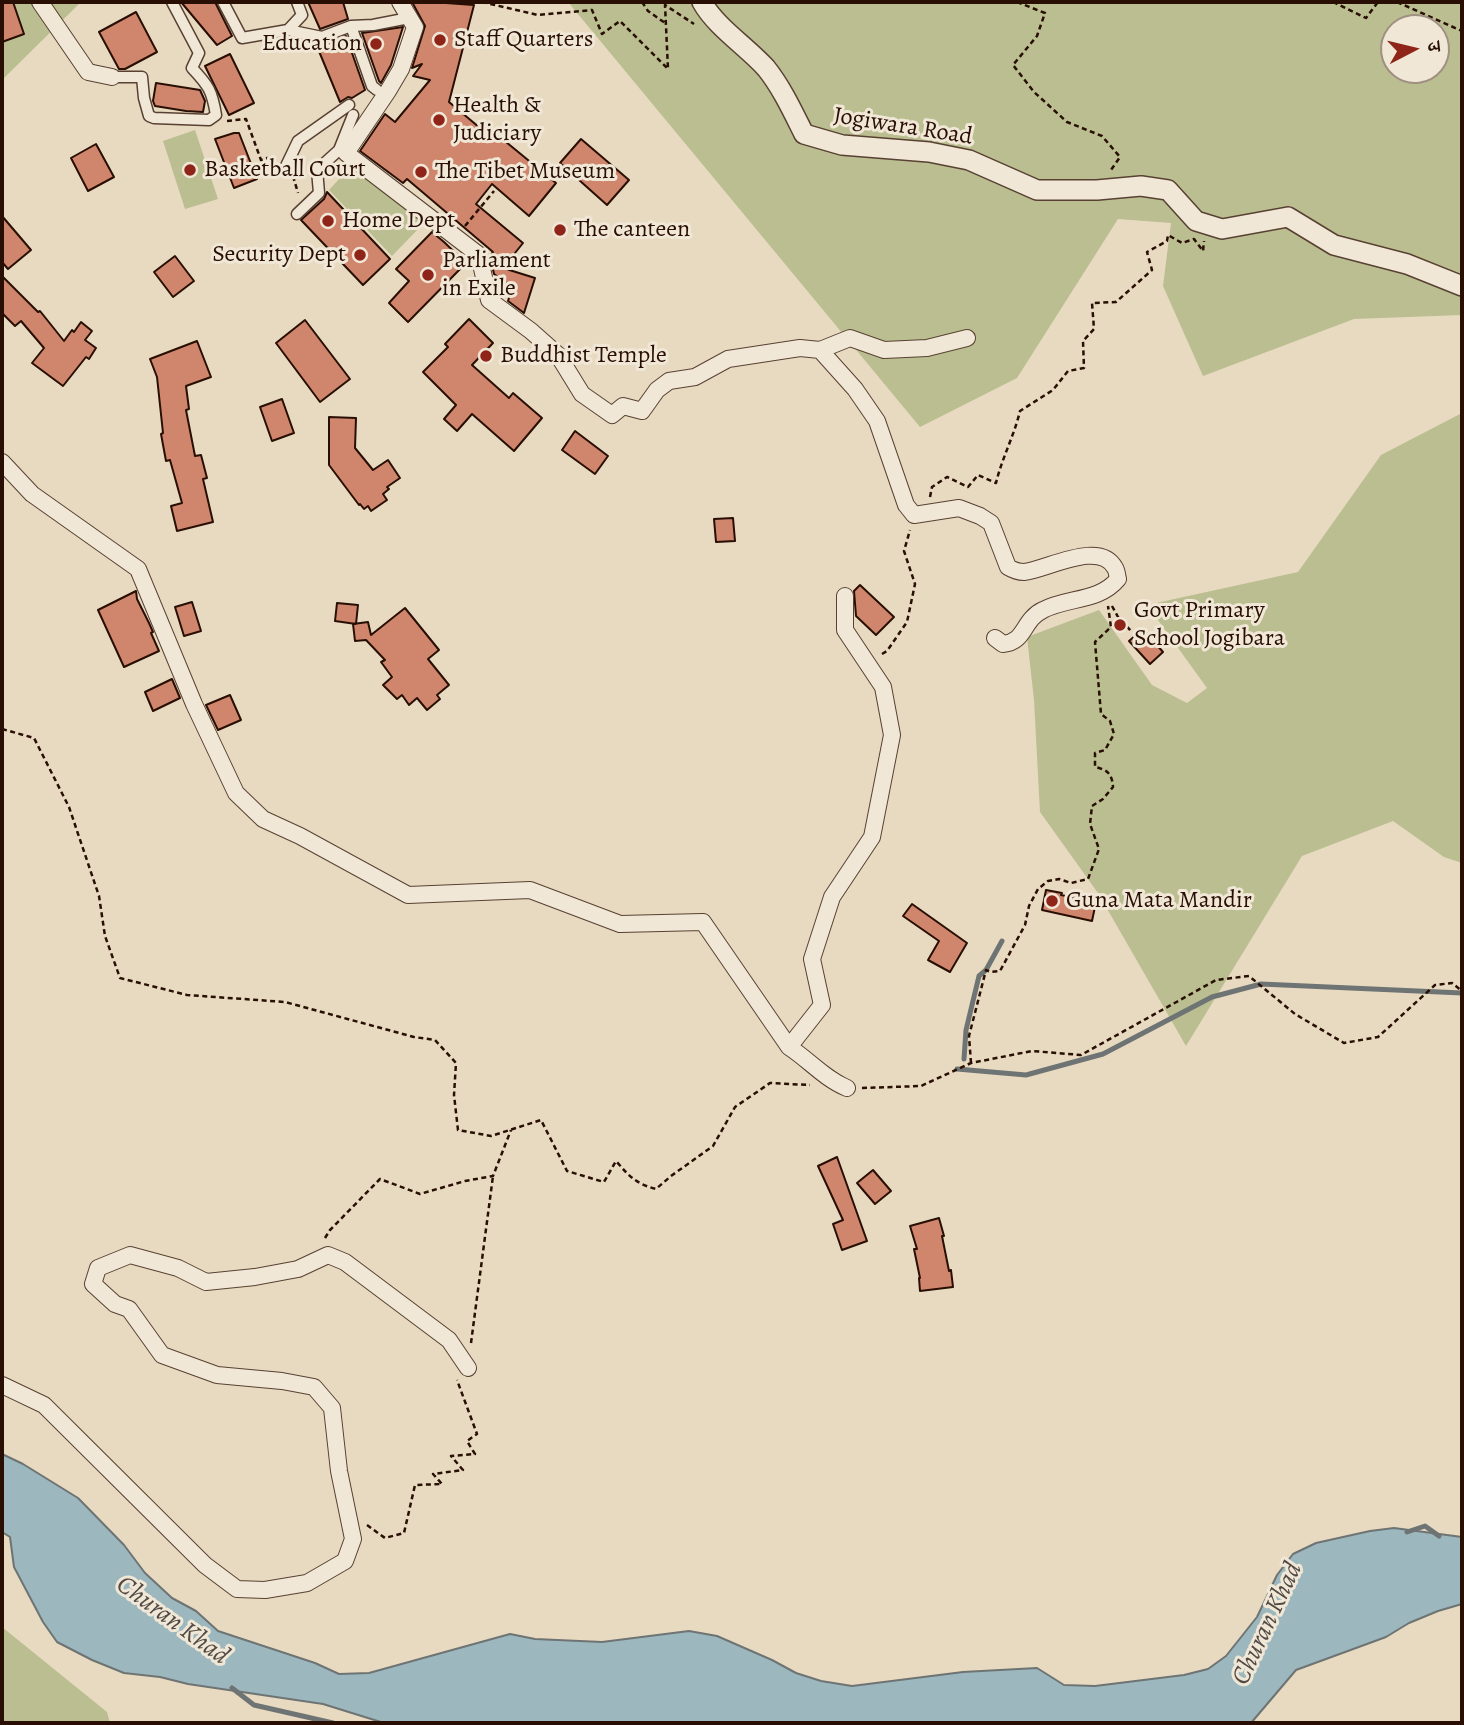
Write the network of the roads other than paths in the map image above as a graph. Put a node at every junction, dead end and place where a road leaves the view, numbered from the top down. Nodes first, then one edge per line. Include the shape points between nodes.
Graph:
1 (40, 2) edge
2 (173, 2) edge
3 (223, 2) edge
4 (298, 2) edge
5 (400, 2) edge
6 (702, 2) edge
7 (409, 18) junction
8 (351, 26) junction
9 (288, 30) junction
10 (112, 77) joint
11 (377, 90) dead end
12 (286, 166) road end
13 (297, 214) road end
14 (1462, 286) edge
15 (967, 338) dead end
16 (820, 351) junction
17 (2, 462) edge
18 (845, 596) dead end
19 (995, 638) dead end
20 (789, 1047) junction
21 (847, 1088) road end
22 (468, 1368) road end
23 (2, 1385) edge

1 - 10 street via 88,72
2 - 10 street via 199,52 192,68 212,94 216,115 209,120 154,118 149,116 142,77
3 - 9 street via 242,38
4 - 9 street via 302,15
5 - 7 street
6 - 14 street, Jogiwara Road via 767,70 804,134 842,145 969,160 1037,190 1142,186 1168,190 1196,220 1222,229 1288,217 1334,245 1407,264
7 - 8 street
7 - 16 street via 415,27 401,69 346,153 479,255 489,300 558,355 582,394 612,415 623,406 642,411 669,381 695,377 727,359 800,348
8 - 9 street via 322,37
8 - 11 street
12 - 13 street via 298,141 351,110 339,150 317,170 319,192
15 - 16 street via 927,348 884,349 850,338
16 - 19 street via 877,421 906,505 914,515 959,508 980,516 991,523 1008,567 1016,571 1085,556 1106,559 1115,567 1118,579 1096,596 1040,611 1011,644 1003,645
17 - 20 street via 32,494 138,569 236,793 263,819 408,895 530,890 620,924 703,922
18 - 20 street via 845,630 883,687 892,735 872,837 832,897 812,960 822,1005
20 - 21 street
22 - 23 street via 449,1340 345,1262 328,1255 298,1269 206,1282 130,1255 98,1268 93,1284 115,1304 130,1309 162,1355 218,1375 314,1387 332,1408 353,1539 345,1561 307,1583 265,1590 237,1589 205,1564 44,1405

